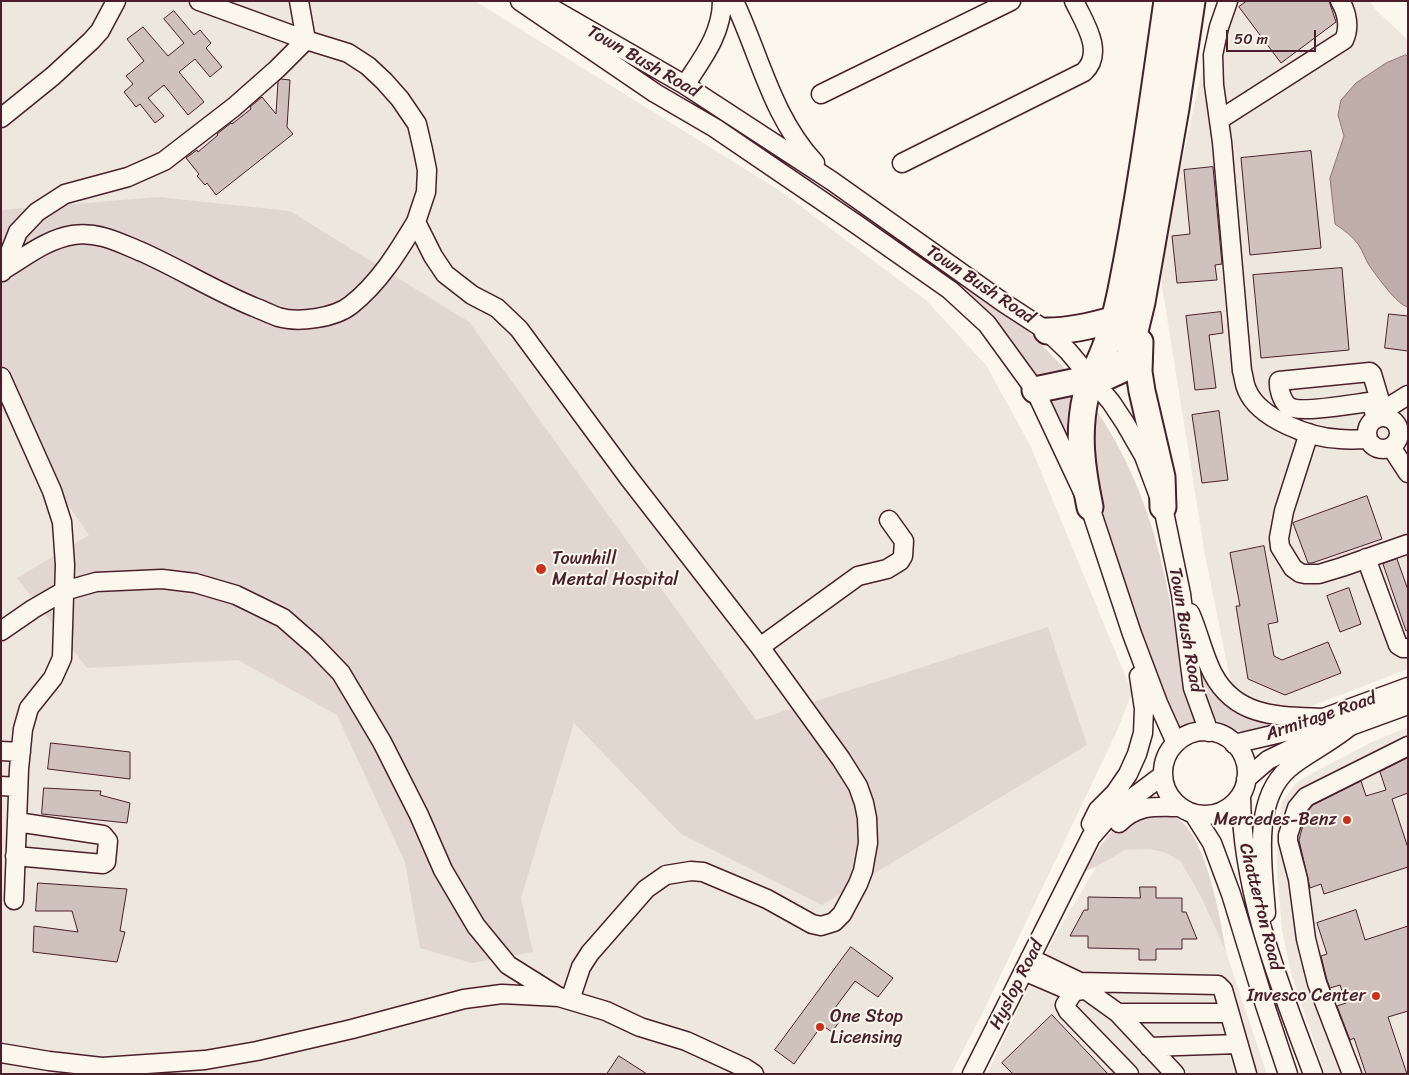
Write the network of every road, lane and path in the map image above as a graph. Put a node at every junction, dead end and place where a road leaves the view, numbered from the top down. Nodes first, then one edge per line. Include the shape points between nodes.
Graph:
1 (116, 1) edge
2 (199, 1) edge
3 (299, 1) edge
4 (520, 1) edge
5 (539, 1) edge
6 (722, 1) edge
7 (734, 1) edge
8 (1011, 1) edge
9 (1074, 1) edge
10 (1167, 1) edge
11 (1192, 1) edge
12 (1228, 1) edge
13 (1340, 1) edge
14 (306, 40) junction
15 (685, 85) junction
16 (655, 93) junction
17 (821, 94) dead end
18 (1, 118) edge
19 (1219, 120) junction
20 (716, 128) junction
21 (902, 163) dead end
22 (832, 181) junction
23 (416, 222) junction
24 (2, 274) edge
25 (1142, 302) junction
26 (1115, 319) junction
27 (1047, 331) junction
28 (1, 377) edge
29 (1092, 378) junction
30 (1035, 390) junction
31 (1408, 395) edge
32 (1382, 415) junction
33 (1309, 433) junction
34 (1368, 439) junction
35 (1391, 447) junction
36 (1408, 473) edge
37 (1164, 506) junction
38 (1090, 507) junction
39 (889, 520) dead end
40 (1408, 544) edge
41 (1366, 558) junction
42 (64, 591) junction
43 (1181, 594) junction
44 (1, 631) edge
45 (1132, 634) junction
46 (760, 647) junction
47 (1408, 648) edge
48 (1408, 687) edge
49 (1408, 705) edge
50 (1324, 718) junction
51 (1349, 727) junction
52 (1209, 732) junction
53 (1176, 744) junction
54 (1234, 744) junction
55 (1408, 746) edge
56 (1, 751) edge
57 (21, 752) junction
58 (1163, 775) junction
59 (10, 787) edge
60 (1244, 787) junction
61 (1187, 810) junction
62 (17, 822) junction
63 (15, 856) junction
64 (1075, 868) junction
65 (1062, 896) junction
66 (14, 900) dead end
67 (1269, 956) junction
68 (1027, 965) junction
69 (1079, 988) junction
70 (565, 999) junction
71 (1118, 1013) junction
72 (1229, 1013) junction
73 (1238, 1044) junction
74 (1149, 1047) junction
75 (1, 1053) edge
76 (1168, 1071) edge
77 (747, 1072) edge
78 (972, 1074) edge
79 (1129, 1074) edge
80 (1247, 1074) edge
81 (1288, 1074) edge
82 (1313, 1074) edge
83 (1352, 1074) edge

1 - 18 street via 100,31 53,76
2 - 14 street
3 - 14 street
4 - 16 street, Town Bush Road
5 - 15 street, Town Bush Road
6 - 15 street via 718,28 710,47
7 - 22 street via 789,131
8 - 17 street
9 - 21 street via 1091,36 1091,61 1087,69
10 - 26 highway via 1148,133
11 - 25 highway
12 - 19 street via 1213,55
13 - 19 street via 1347,20 1344,40
14 - 23 street via 348,53 368,66 400,99 417,124 427,170 426,192
14 - 24 street via 234,107 164,161 128,177 66,194 37,212 18,232
15 - 16 street
15 - 20 street via 692,105
15 - 22 street, Town Bush Road
16 - 20 street, Town Bush Road
19 - 33 street via 1242,371 1247,391 1256,404 1275,419
20 - 30 street, Town Bush Road via 950,290 987,324
22 - 27 street, Town Bush Road
23 - 24 street via 384,273 350,307 309,319 278,317 227,296 157,259 110,238 97,236 75,235 55,239
23 - 46 street via 446,274 472,295 497,308 519,329 628,477
25 - 29 highway via 1125,365 1108,376
25 - 37 highway via 1139,372 1162,477
26 - 27 highway via 1090,327
26 - 29 highway
27 - 29 street, Town Bush Road
28 - 42 street via 52,491 62,522 66,565
29 - 30 highway
29 - 37 street, Town Bush Road via 1144,456
29 - 38 highway via 1082,418 1080,443
30 - 38 street, Town Bush Road
31 - 32 street
32 - 32 street via 1369,402 1294,408 1287,405 1278,384 1279,381 1370,372
32 - 34 street via 1368,427
32 - 35 street via 1392,420 1398,429 1397,439
33 - 34 street via 1339,439
33 - 41 street via 1284,511 1280,547 1293,568 1305,574 1319,574
34 - 35 street via 1377,448
35 - 36 street
37 - 43 street, Town Bush Road
38 - 45 street, Town Bush Road
39 - 46 street via 904,541 900,561 887,569 858,576
40 - 41 street
41 - 47 street via 1398,645
42 - 44 street
42 - 57 street via 62,658 53,678 26,715
42 - 70 street via 96,582 162,579 195,583 236,595 283,618 341,673 382,742 443,870 476,926 508,965
43 - 50 street via 1213,674 1228,694 1249,710
43 - 52 street, Town Bush Road via 1193,688
45 - 53 street, Town Bush Road
45 - 64 street via 1144,709 1143,733 1128,774 1098,810 1084,837
46 - 70 street via 841,759 858,786 864,803 868,843 866,860 842,914 834,922 822,926 812,924 767,899 703,872 691,870 666,875 646,889 613,924 581,967
48 - 50 street, Armitage Road
49 - 51 street, Armitage Road
50 - 54 street, Armitage Road via 1285,732
51 - 60 street, Armitage Road via 1268,760
51 - 67 street via 1287,770 1271,795 1262,840
52 - 53 street via 1191,734
52 - 54 street
53 - 58 street via 1166,758
54 - 60 street via 1244,760
55 - 83 street via 1306,797 1297,808 1288,835 1313,966
56 - 57 street
57 - 59 street
58 - 61 street via 1168,793
58 - 64 street, Hyslop Road via 1111,814 1091,837
59 - 62 street
60 - 61 street via 1234,803 1220,812 1204,815
60 - 67 street, Chatterton Road via 1244,849
61 - 65 street, Hyslop Road via 1143,808 1121,821
61 - 81 street, Chatterton Road via 1212,843 1232,894
62 - 63 street
62 - 63 street via 103,835 108,841 106,862 103,864
63 - 66 street
64 - 65 street, Hyslop Road
65 - 68 street, Hyslop Road
67 - 82 street, Chatterton Road
68 - 69 street
68 - 78 street, Hyslop Road
69 - 71 street
69 - 72 street via 1216,985 1223,990
69 - 79 street via 1065,1005 1068,1011
70 - 75 street via 502,994 464,1000 205,1060 102,1067
70 - 77 street via 686,1041
71 - 72 street
71 - 74 street
72 - 73 street
73 - 74 street
73 - 80 street
74 - 76 street

